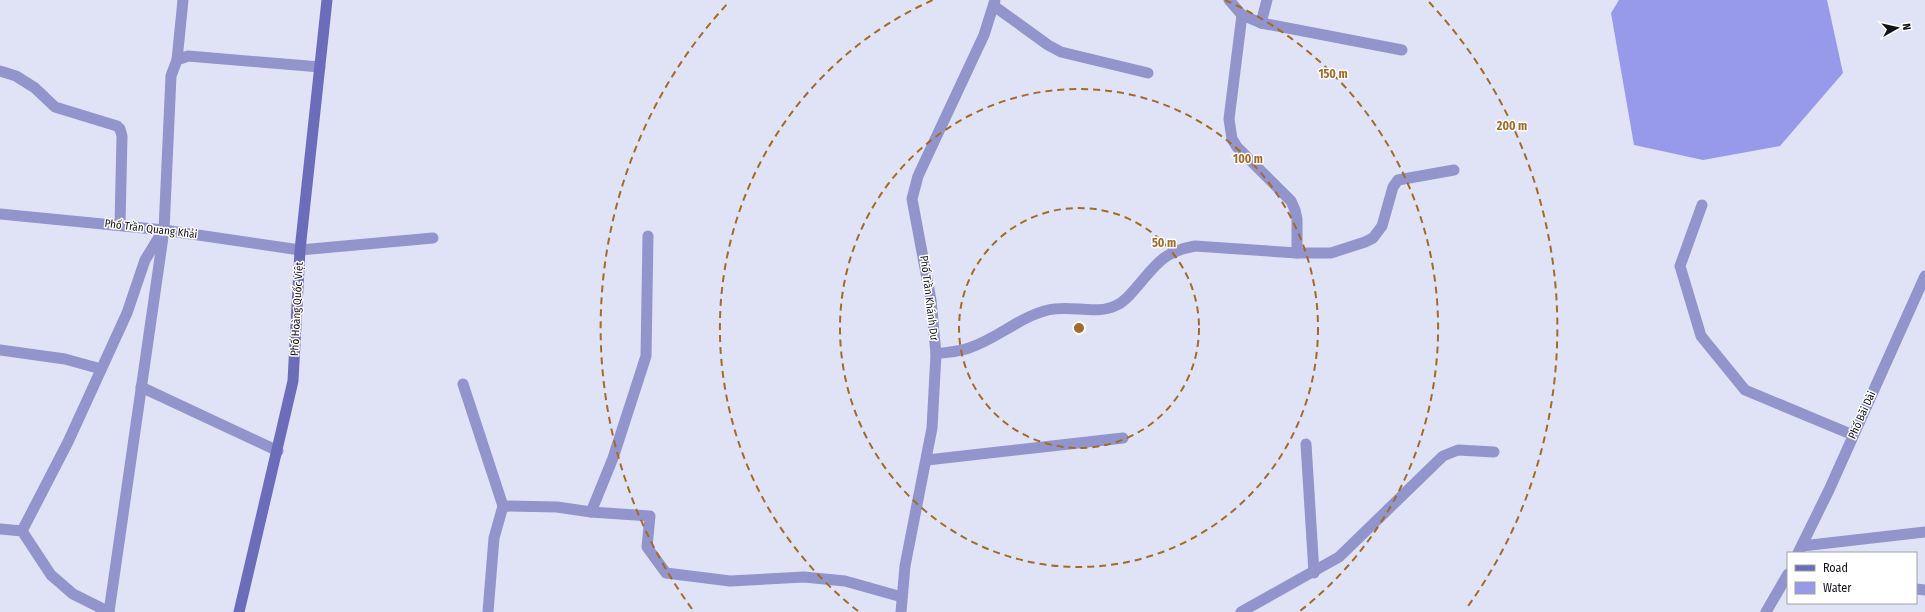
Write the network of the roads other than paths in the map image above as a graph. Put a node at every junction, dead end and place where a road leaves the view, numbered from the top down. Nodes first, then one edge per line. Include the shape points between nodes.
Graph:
1 (183, 0) edge
2 (327, 0) edge
3 (1229, 0) edge
4 (1267, 0) edge
5 (995, 3) edge
6 (1242, 15) junction
7 (1261, 23) junction
8 (1402, 50) dead end
9 (177, 60) junction
10 (320, 67) junction
11 (0, 71) edge
12 (1148, 73) dead end
13 (1454, 170) dead end
14 (1702, 205) dead end
15 (0, 214) edge
16 (120, 225) junction
17 (164, 230) junction
18 (648, 236) dead end
19 (433, 238) dead end
20 (300, 250) junction
21 (1296, 253) junction
22 (1925, 276) edge
23 (0, 350) edge
24 (936, 354) junction
25 (101, 369) junction
26 (463, 384) dead end
27 (141, 387) junction
28 (1852, 435) junction
29 (1123, 438) dead end
30 (1306, 444) dead end
31 (278, 451) junction
32 (1494, 452) dead end
33 (927, 460) junction
34 (503, 506) junction
35 (591, 512) junction
36 (0, 529) edge
37 (22, 531) junction
38 (1925, 532) edge
39 (1800, 549) edge
40 (1811, 552) edge
41 (1314, 573) junction
42 (1787, 576) edge
43 (902, 596) junction
44 (109, 612) edge
45 (239, 612) edge
46 (488, 612) edge
47 (901, 612) edge
48 (1241, 612) edge
49 (1766, 612) edge

1 - 9 street
2 - 10 main road, Phố Hoàng Quốc Việt
3 - 6 street
4 - 7 street
5 - 12 street via 1048,45 1061,52
5 - 24 street, Phố Trần Khánh Dư via 984,35 918,176 912,199 931,300
6 - 7 street
6 - 21 street via 1228,119 1230,131 1236,147 1291,201 1297,219
7 - 8 street
9 - 10 street via 188,56
9 - 17 street via 171,76
10 - 20 main road, Phố Hoàng Quốc Việt
11 - 16 street via 16,76 55,107 120,129
13 - 21 street via 1398,180 1393,187 1382,226 1373,238 1331,252
14 - 28 street via 1680,266 1701,336 1745,390
15 - 16 street, Phố Trần Quang Khải
16 - 17 street, Phố Trần Quang Khải
17 - 20 street, Phố Trần Quang Khải
17 - 25 street via 145,260 127,313
17 - 27 street
18 - 35 street via 646,356 613,458
19 - 20 street, Phố Trần Quang Khải
20 - 31 main road, Phố Hoàng Quốc Việt via 294,381
21 - 24 street via 1195,246 1171,252 1161,259 1118,305 1108,309 1055,308 1040,312 968,348
22 - 28 street, Phố Bãi Dài
23 - 25 street via 66,359
24 - 33 street, Phố Trần Khánh Dư via 932,428
25 - 37 street via 68,442
26 - 34 street
27 - 31 street
27 - 44 street
28 - 39 street, Phố Bãi Dài via 1830,490
29 - 33 street
30 - 41 street
31 - 45 main road, Phố Hoàng Quốc Việt
32 - 41 street via 1458,450 1442,456 1350,548
33 - 43 street, Phố Trần Khánh Dư via 905,566
34 - 35 street via 557,507
34 - 46 street via 494,538
35 - 43 street via 650,516 647,547 666,573 730,581 804,577 846,581
36 - 37 street
37 - 44 street via 51,575 73,594
38 - 39 street
39 - 40 street
41 - 48 street
42 - 49 street
43 - 47 street, Phố Trần Khánh Dư

